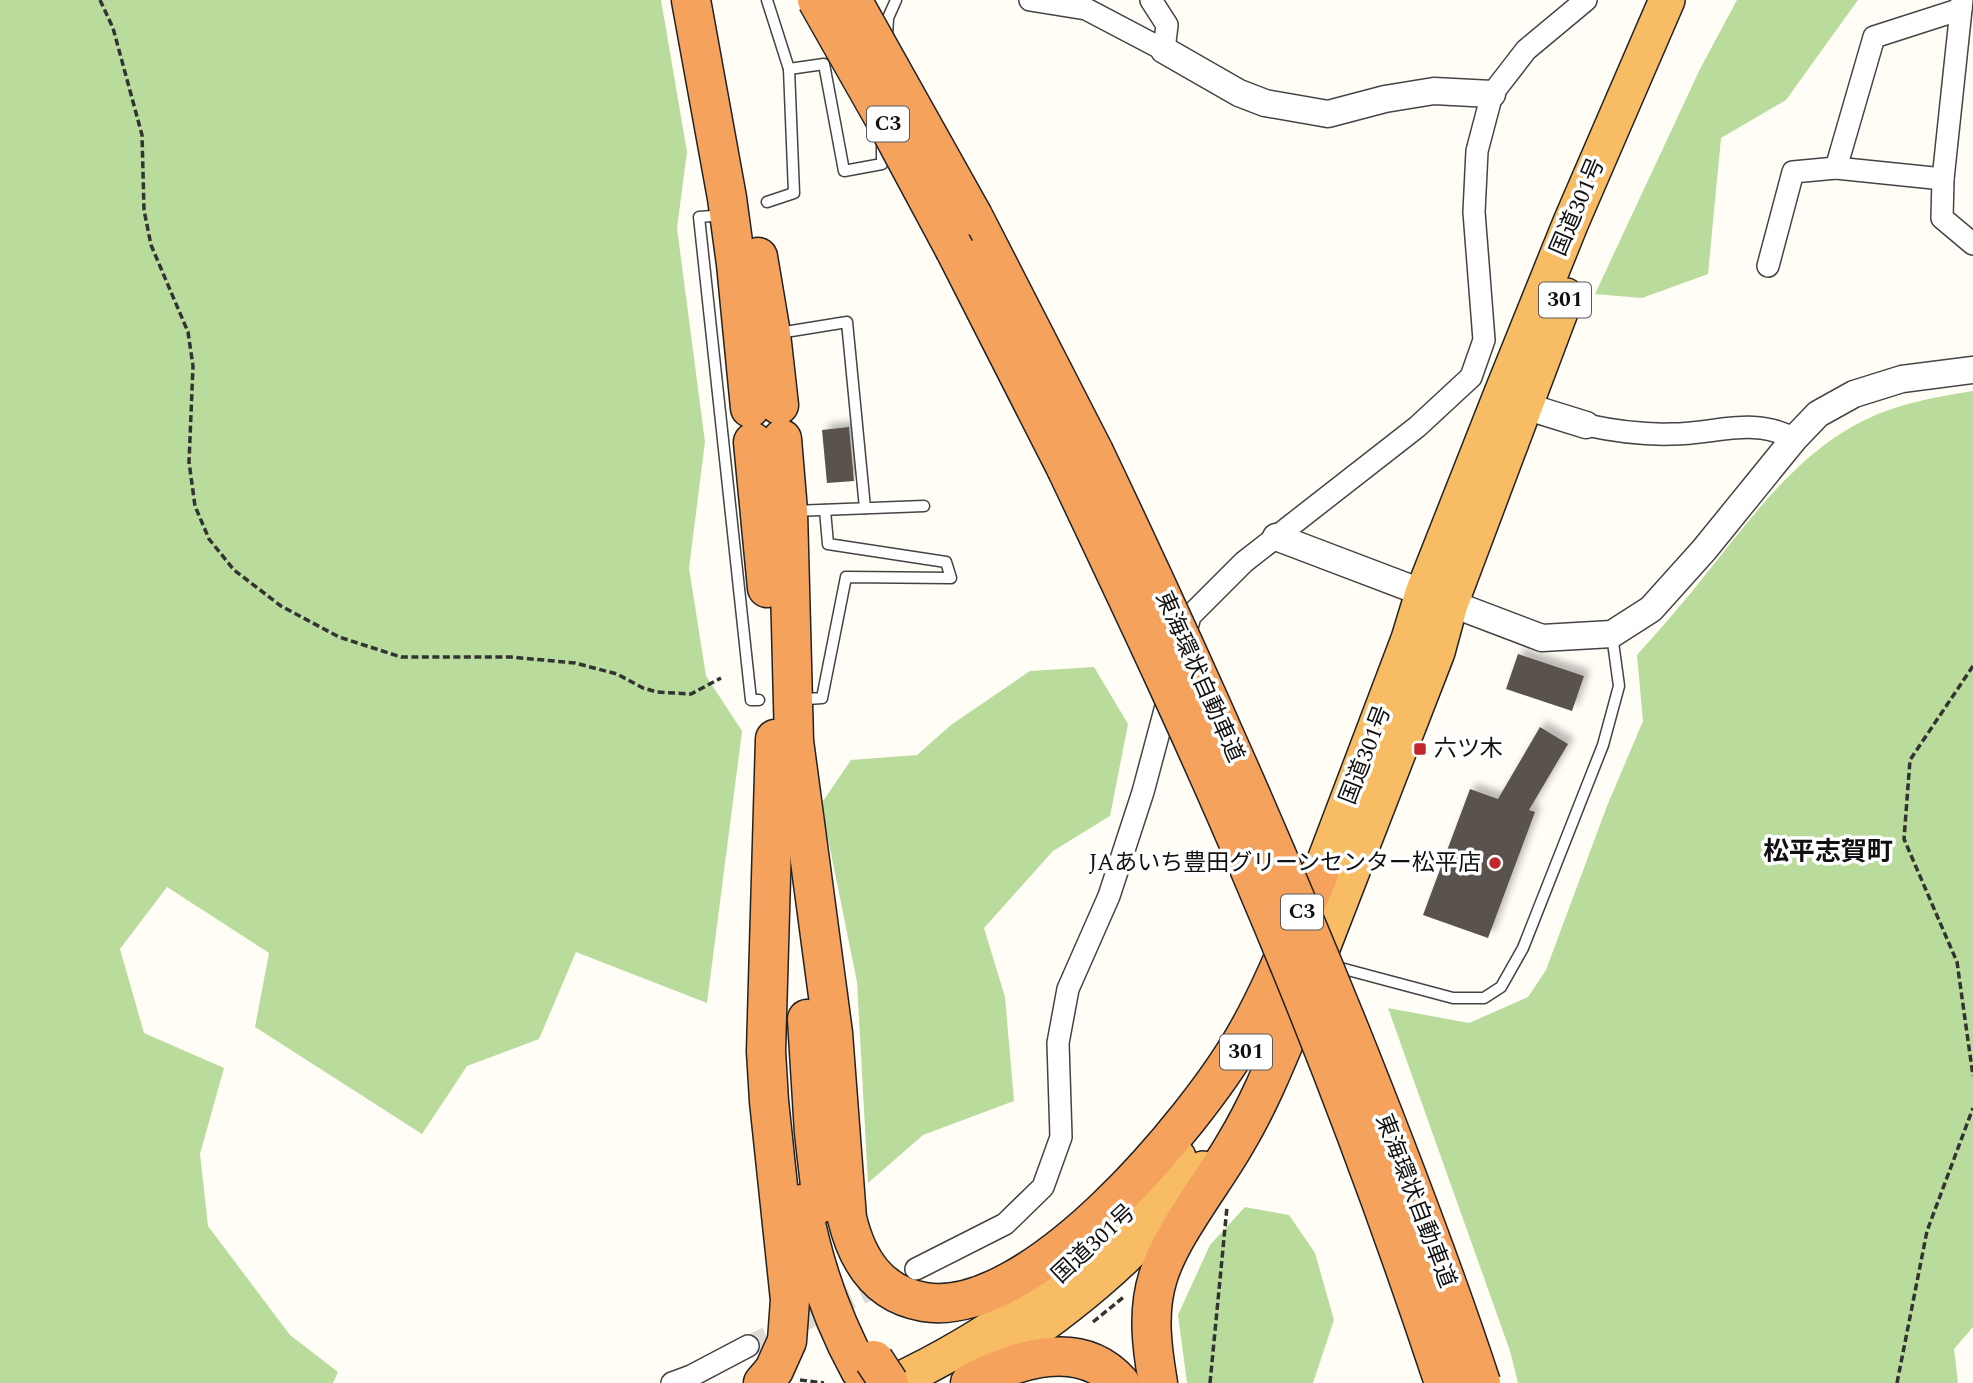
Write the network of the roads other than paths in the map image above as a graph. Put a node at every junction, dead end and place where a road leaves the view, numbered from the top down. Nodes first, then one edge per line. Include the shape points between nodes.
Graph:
1 (691, 0) edge
2 (712, 0) edge
3 (767, 0) edge
4 (896, 0) edge
5 (1030, 0) edge
6 (1151, 0) edge
7 (1586, 0) edge
8 (1667, 0) edge
9 (1691, 0) edge
10 (826, 1) edge
11 (1961, 5) edge
12 (1164, 50) junction
13 (789, 69) junction
14 (885, 85) dead end
15 (1492, 94) junction
16 (884, 98) dead end
17 (1836, 168) junction
18 (1943, 179) junction
19 (767, 202) dead end
20 (712, 216) dead end
21 (1973, 244) edge
22 (1768, 265) dead end
23 (771, 334) junction
24 (1973, 370) edge
25 (1525, 405) junction
26 (766, 423) junction
27 (1586, 425) joint
28 (1794, 439) junction
29 (1080, 460) junction
30 (924, 506) dead end
31 (865, 508) junction
32 (784, 512) junction
33 (1276, 537) junction
34 (1437, 599) junction
35 (1612, 634) junction
36 (807, 699) dead end
37 (759, 700) dead end
38 (785, 741) junction
39 (1319, 874) junction
40 (1317, 961) junction
41 (1298, 1009) junction
42 (916, 1269) dead end
43 (748, 1346) tunnel mouth
44 (877, 1376) edge
45 (776, 1381) edge
46 (672, 1383) edge
47 (952, 1383) edge
48 (970, 1383) edge
49 (1120, 1383) edge
50 (1158, 1383) edge
51 (1444, 1383) edge
52 (1481, 1383) edge

1 - 26 highway
2 - 23 highway
3 - 13 lane
4 - 14 lane via 888,18
5 - 12 street via 1086,9
6 - 12 street via 1167,25
7 - 15 street via 1526,50
8 - 34 highway, 国道301号 / 301 via 1571,222
9 - 25 highway, 国道301号 / 301 via 1580,259
10 - 29 highway, 東海環状自動車道 / C3, bridge via 955,250
10 - 29 highway, 東海環状自動車道 / C3, bridge via 973,216
11 - 17 street via 1874,37
11 - 18 street
12 - 15 street via 1238,93 1265,103 1328,114 1434,91
13 - 16 lane via 824,64 844,171 881,164
13 - 19 lane via 794,193
15 - 33 street via 1477,151 1474,212 1484,340 1471,377 1417,427
17 - 18 street
17 - 22 street via 1793,172
18 - 21 street via 1942,218
20 - 37 lane via 699,217 751,701
23 - 26 highway
23 - 31 lane via 847,322
24 - 28 street via 1902,379 1854,394 1818,414
25 - 27 street
25 - 34 highway, 国道301号 / 301
26 - 32 highway
27 - 28 street via 1616,432 1672,434 1752,426 1779,430
28 - 35 street via 1651,609
29 - 51 highway, 東海環状自動車道 / C3, bridge via 1126,593 1255,883 1377,1192
29 - 52 highway, 東海環状自動車道 / C3, bridge via 1217,715 1284,867 1407,1176
30 - 31 lane
31 - 32 lane
32 - 36 lane via 828,544 946,562 951,578 846,577 822,698
32 - 38 highway
33 - 34 street
33 - 42 street via 1190,616 1143,792 1109,896 1068,989 1058,1043 1061,1137 1043,1187 1005,1224
34 - 35 street via 1542,638
34 - 39 highway, 国道301号 / 301 via 1409,639
34 - 40 highway, 国道301号 / 301 via 1437,652
35 - 40 lane via 1619,686 1603,744 1523,948 1501,987 1484,998 1453,998
38 - 39 highway via 833,1033 852,1240 872,1273 902,1295 921,1301 958,1302 1018,1276 1074,1235 1140,1175 1205,1098 1245,1036
38 - 44 highway via 821,1198 839,1280
38 - 45 highway via 766,1051 790,1322
39 - 44 highway, 国道301号 / 301 via 1259,1027 1221,1096 1175,1161 1124,1219 1041,1294 980,1336
40 - 41 highway, 国道301号 / 301
41 - 47 highway, 国道301号 / 301 via 1222,1144 1158,1223 1069,1305
41 - 50 highway via 1253,1112 1158,1276 1151,1319
43 - 46 street
48 - 49 highway via 1011,1365 1051,1356 1086,1360

